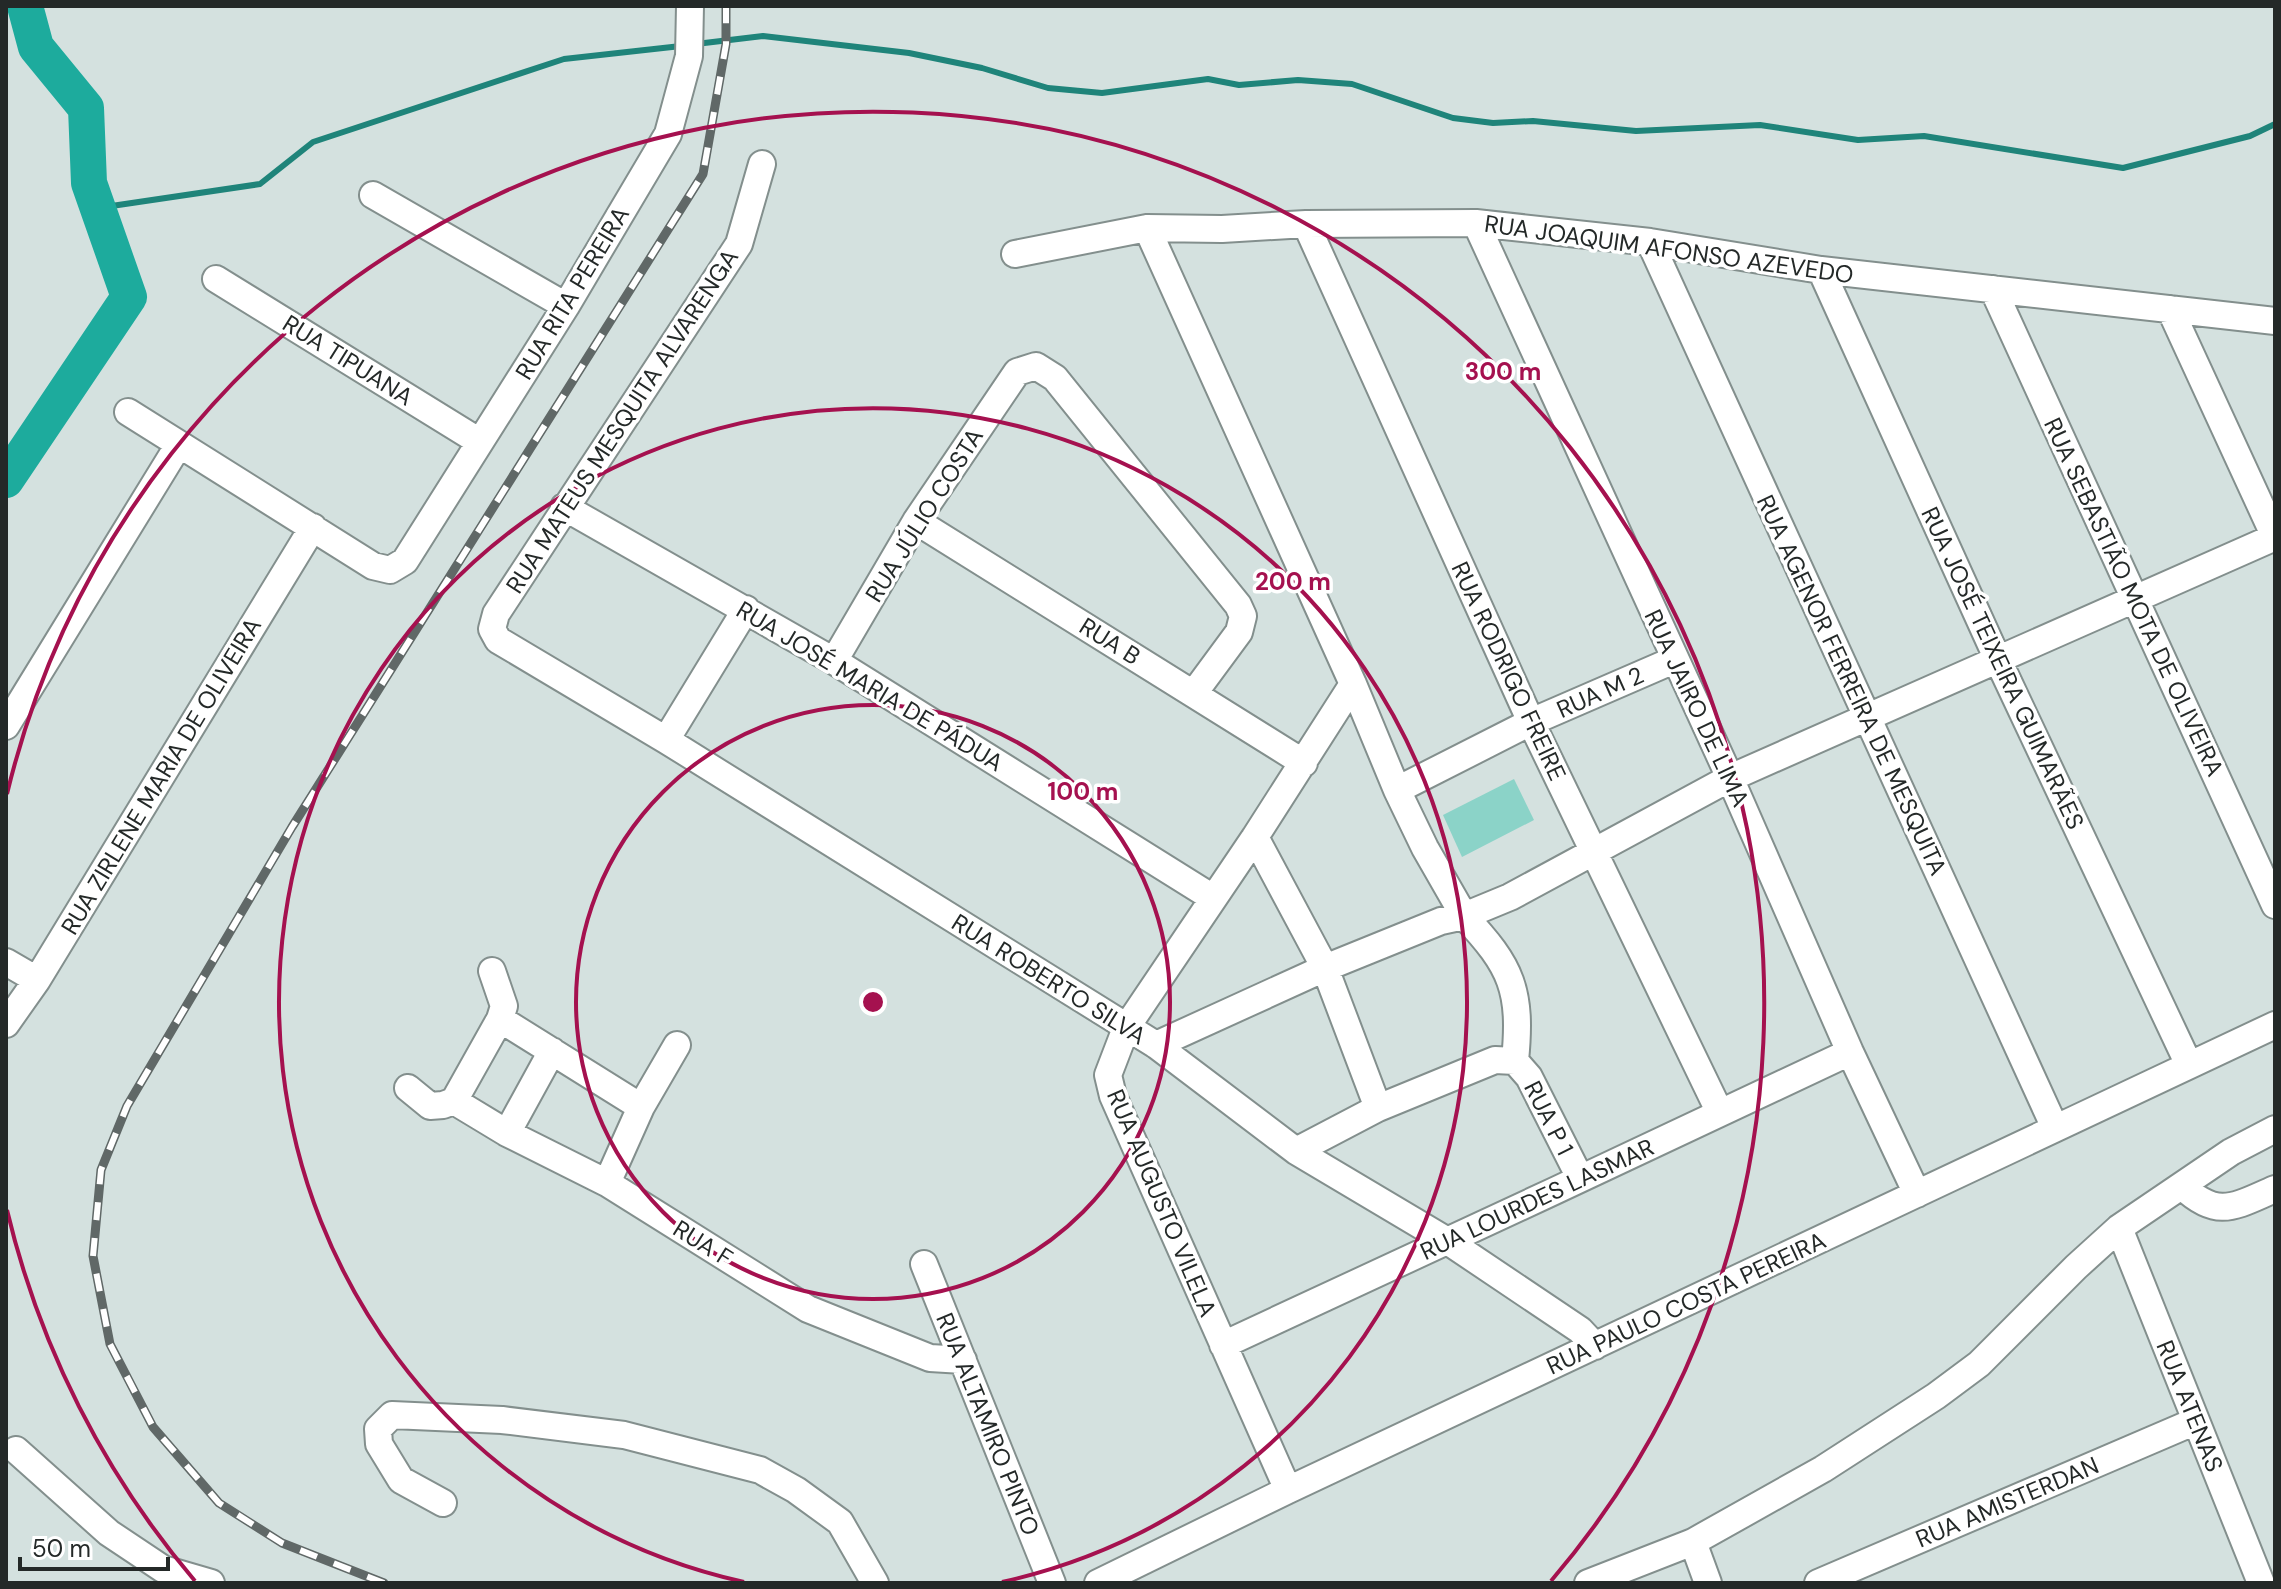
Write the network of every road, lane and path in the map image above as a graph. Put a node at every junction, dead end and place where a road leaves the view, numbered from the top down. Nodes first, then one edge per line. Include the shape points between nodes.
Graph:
1 (690, 6) edge
2 (762, 164) dead end
3 (373, 195) dead end
4 (1476, 223) junction
5 (1306, 224) junction
6 (1147, 228) junction
7 (1650, 242) junction
8 (1015, 254) dead end
9 (1821, 270) junction
10 (216, 279) dead end
11 (1993, 289) junction
12 (566, 306) junction
13 (2170, 309) junction
14 (2275, 321) edge
15 (128, 412) dead end
16 (480, 442) junction
17 (178, 446) junction
18 (564, 507) junction
19 (916, 521) junction
20 (313, 527) junction
21 (2275, 537) edge
22 (2136, 598) junction
23 (746, 609) junction
24 (492, 629) joint
25 (1674, 660) junction
26 (1998, 660) junction
27 (834, 661) junction
28 (1353, 684) junction
29 (1194, 693) junction
30 (1867, 718) junction
31 (1531, 722) junction
32 (6, 726) edge
33 (666, 740) junction
34 (1304, 763) junction
35 (1730, 778) junction
36 (1397, 790) junction
37 (1255, 837) junction
38 (1593, 850) junction
39 (1213, 898) junction
40 (2275, 905) edge
41 (1464, 916) junction
42 (6, 962) edge
43 (1325, 968) junction
44 (492, 971) dead end
45 (37, 980) junction
46 (500, 1019) junction
47 (6, 1024) edge
48 (2275, 1025) edge
49 (1126, 1028) junction
50 (677, 1045) dead end
51 (1156, 1045) junction
52 (552, 1051) junction
53 (1850, 1052) junction
54 (1515, 1061) junction
55 (2189, 1065) junction
56 (408, 1088) dead end
57 (454, 1101) junction
58 (641, 1107) junction
59 (1378, 1108) junction
60 (1720, 1113) junction
61 (2055, 1128) junction
62 (2275, 1129) edge
63 (507, 1133) junction
64 (1296, 1151) junction
65 (1580, 1178) junction
66 (607, 1183) junction
67 (2182, 1186) junction
68 (2275, 1189) edge
69 (1917, 1194) junction
70 (2119, 1228) junction
71 (1449, 1242) junction
72 (924, 1264) dead end
73 (1223, 1345) junction
74 (1595, 1346) junction
75 (963, 1360) junction
76 (2196, 1421) junction
77 (16, 1450) dead end
78 (1288, 1490) junction
79 (443, 1503) dead end
80 (1693, 1542) junction
81 (1628, 1576) edge
82 (211, 1583) edge
83 (875, 1583) edge
84 (1052, 1583) edge
85 (1098, 1583) edge
86 (1588, 1583) edge
87 (1708, 1583) edge
88 (1818, 1583) edge
89 (2261, 1583) edge

1 - 12 street, RUA RITA PEREIRA via 689,56 668,134
2 - 18 street, RUA MATEUS MESQUITA ALVARENGA via 739,244
3 - 12 street
4 - 5 street, RUA JOAQUIM AFONSO AZEVEDO
4 - 7 street, RUA JOAQUIM AFONSO AZEVEDO
4 - 25 street, RUA JAIRO DE LIMA
5 - 6 street, RUA JOAQUIM AFONSO AZEVEDO
5 - 31 street, RUA RODRIGO FREIRE
6 - 8 street, RUA JOAQUIM AFONSO AZEVEDO
6 - 28 street
7 - 9 street, RUA JOAQUIM AFONSO AZEVEDO
7 - 30 street, RUA AGENOR FERREIRA DE MESQUITA
9 - 11 street, RUA JOAQUIM AFONSO AZEVEDO
9 - 26 street, RUA JOSÉ TEIXEIRA GUIMARÃES
10 - 16 street, RUA TIPUANA
11 - 13 street, RUA JOAQUIM AFONSO AZEVEDO
11 - 22 street, RUA SEBASTIÃO MOTA DE OLIVEIRA
12 - 16 street, RUA RITA PEREIRA
13 - 14 street, RUA JOAQUIM AFONSO AZEVEDO
13 - 21 street
15 - 17 street
16 - 20 street, RUA RITA PEREIRA via 405,561 390,570 373,566
17 - 20 street
17 - 32 street
18 - 23 street, RUA JOSÉ MARIA DE PÁDUA
18 - 24 street, RUA MATEUS MESQUITA ALVARENGA via 496,614
19 - 27 street, RUA JÚLIO COSTA
19 - 29 street, RUA B
19 - 29 street, RUA JÚLIO COSTA via 1017,372 1036,366 1055,378 1238,605 1243,616 1239,632
20 - 45 street, RUA ZIRLENE MARIA DE OLIVEIRA
21 - 22 street
22 - 26 street
22 - 40 street, RUA SEBASTIÃO MOTA DE OLIVEIRA
23 - 27 street, RUA JOSÉ MARIA DE PÁDUA
23 - 33 street
24 - 33 street, RUA ROBERTO SILVA via 498,640
25 - 31 street, RUA M 2
25 - 35 street, RUA JAIRO DE LIMA
26 - 30 street
26 - 55 street, RUA JOSÉ TEIXEIRA GUIMARÃES
27 - 39 street, RUA JOSÉ MARIA DE PÁDUA
28 - 34 street, RUA AUGUSTO VILELA
28 - 36 street
29 - 34 street, RUA B
30 - 35 street
30 - 61 street, RUA AGENOR FERREIRA DE MESQUITA
31 - 36 street, RUA M 2
31 - 38 street, RUA RODRIGO FREIRE
33 - 49 street, RUA ROBERTO SILVA
34 - 37 street, RUA AUGUSTO VILELA
35 - 38 street
35 - 53 street, RUA JAIRO DE LIMA
36 - 41 street
37 - 39 street, RUA AUGUSTO VILELA
37 - 43 street
38 - 41 street via 1510,897
38 - 60 street, RUA RODRIGO FREIRE
39 - 49 street, RUA AUGUSTO VILELA
41 - 43 street
41 - 54 street via 1488,942 1515,992
42 - 45 street
43 - 51 street
43 - 59 street
44 - 46 street via 504,1006
45 - 47 street, RUA ZIRLENE MARIA DE OLIVEIRA
46 - 52 street
46 - 57 street
48 - 55 street, RUA PAULO COSTA PEREIRA
49 - 51 street, RUA ROBERTO SILVA
49 - 73 street, RUA AUGUSTO VILELA via 1108,1075 1113,1096
50 - 58 street
51 - 64 street, RUA ROBERTO SILVA
52 - 58 street
52 - 63 street
53 - 60 street, RUA LOURDES LASMAR
53 - 69 street, RUA JAIRO DE LIMA
54 - 59 street via 1495,1060
54 - 65 street, RUA P 1 via 1529,1077
55 - 61 street, RUA PAULO COSTA PEREIRA
56 - 57 street via 430,1106
57 - 63 street, RUA F
58 - 66 street
59 - 64 street
60 - 65 street, RUA LOURDES LASMAR
61 - 69 street, RUA PAULO COSTA PEREIRA
62 - 67 street
63 - 66 street, RUA F
64 - 71 street, RUA ROBERTO SILVA
65 - 71 street, RUA LOURDES LASMAR
66 - 75 street, RUA F via 808,1309 930,1358
67 - 68 street via 2197,1200 2218,1207
67 - 70 street
69 - 74 street, RUA PAULO COSTA PEREIRA
70 - 76 street, RUA ATENAS
70 - 80 street via 1979,1364 1947,1388 1823,1469
71 - 73 street, RUA LOURDES LASMAR
71 - 74 street, RUA ROBERTO SILVA via 1580,1330
72 - 75 street, RUA ALTAMIRO PINTO
73 - 78 street, RUA AUGUSTO VILELA
74 - 78 street, RUA PAULO COSTA PEREIRA
75 - 84 street, RUA ALTAMIRO PINTO
76 - 88 street, RUA AMISTERDAN
76 - 89 street, RUA ATENAS
77 - 82 street via 109,1533 163,1569
78 - 85 street, RUA PAULO COSTA PEREIRA
79 - 83 street via 401,1480 379,1444 378,1429 392,1415 502,1420 624,1435 760,1470 840,1522
80 - 81 street
80 - 87 street
81 - 86 street

